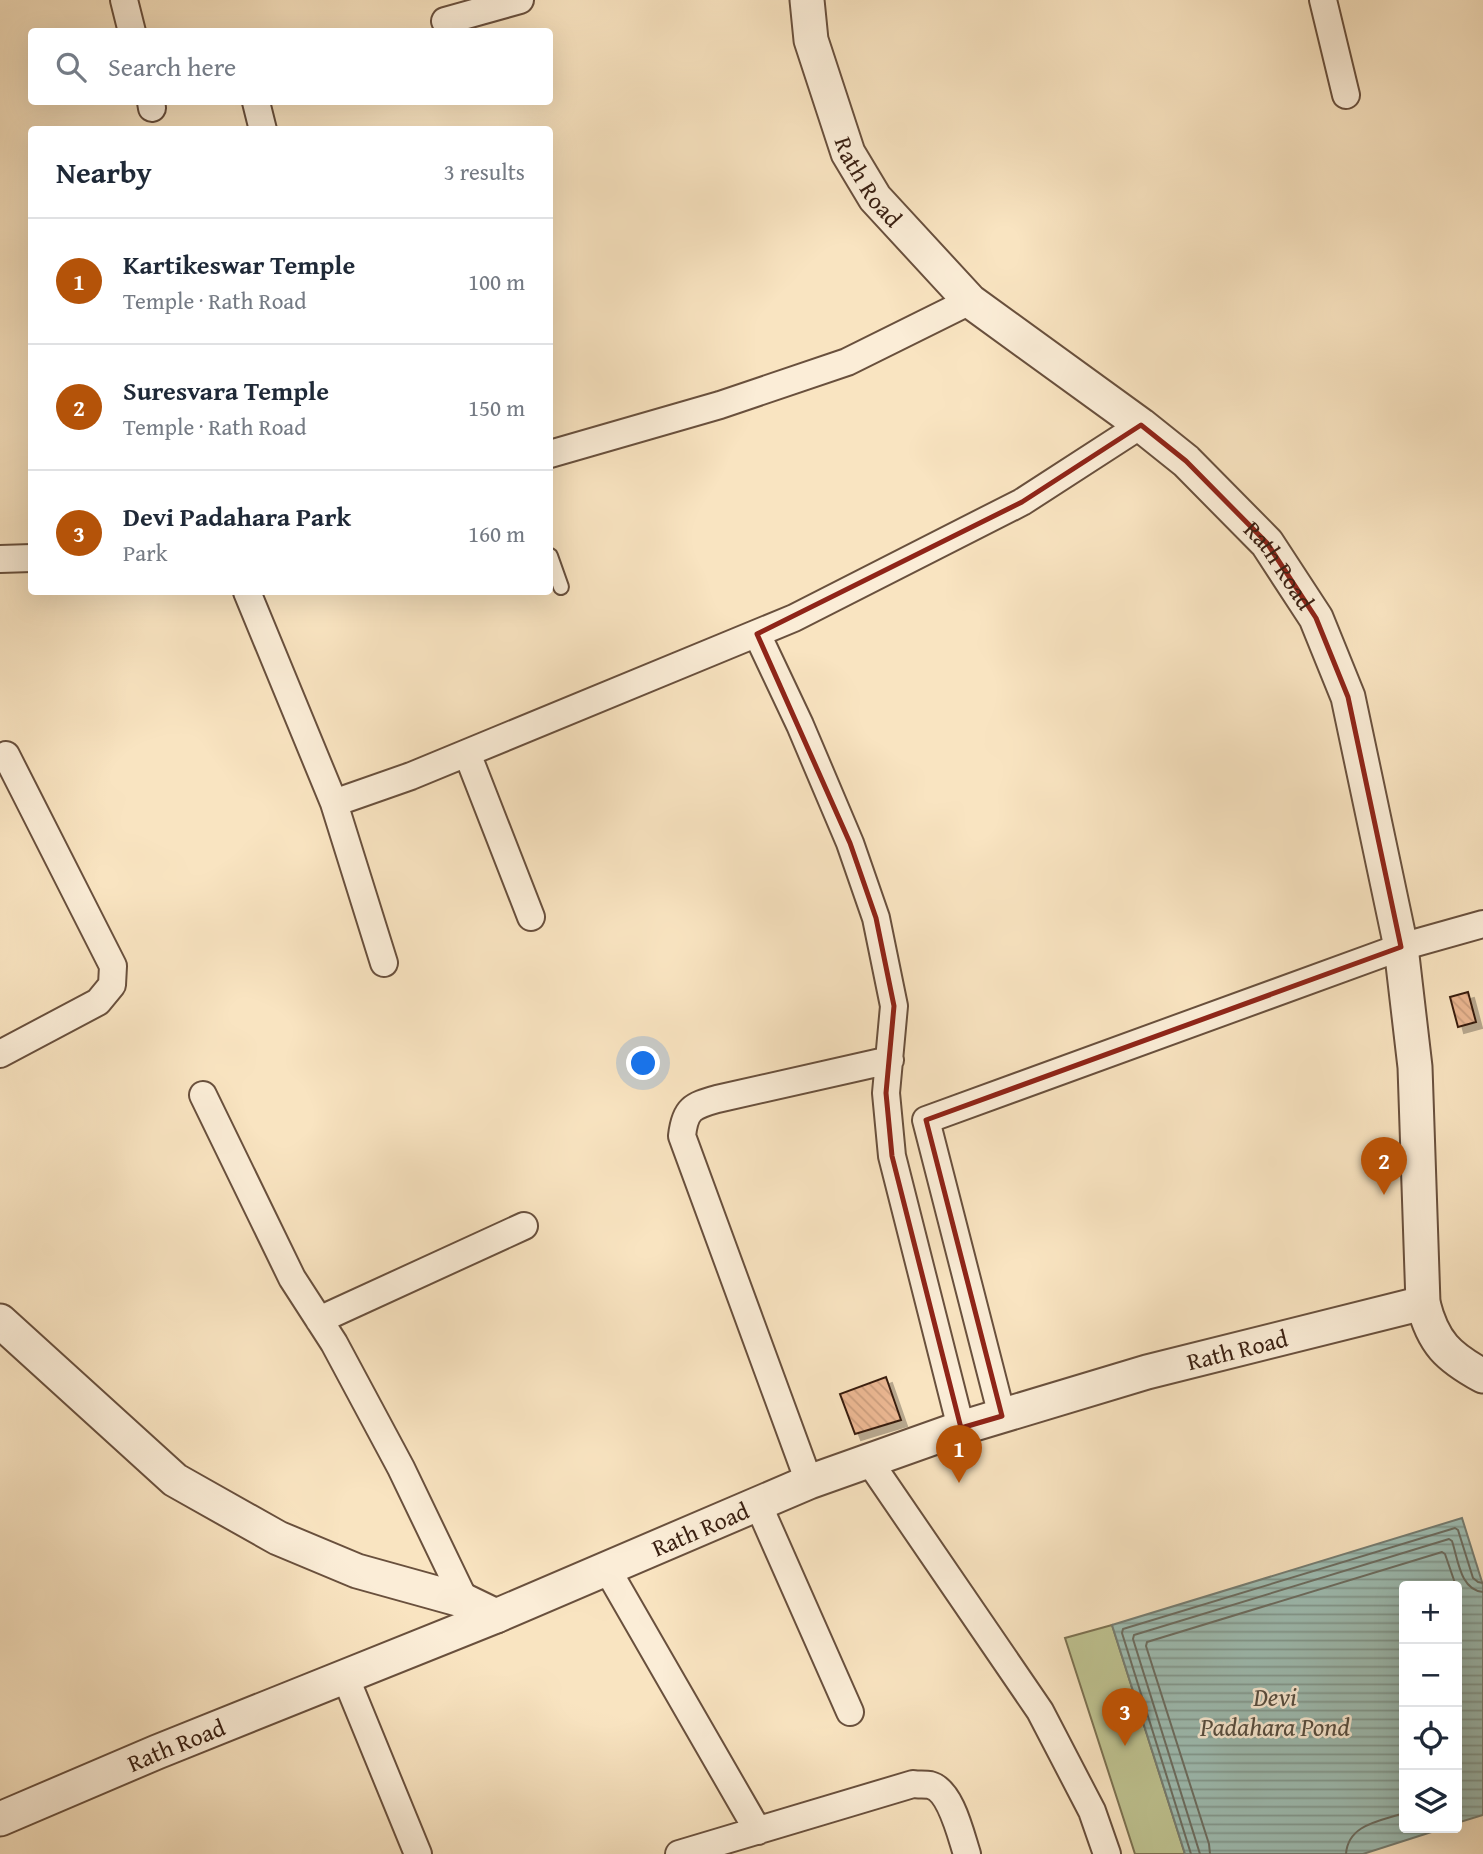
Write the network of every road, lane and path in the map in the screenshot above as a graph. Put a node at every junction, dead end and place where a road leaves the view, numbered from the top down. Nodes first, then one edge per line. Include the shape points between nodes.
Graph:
1 (124, 0) edge
2 (520, 0) edge
3 (807, 0) edge
4 (1323, 0) edge
5 (445, 22) dead end
6 (131, 28) edge
7 (1346, 95) dead end
8 (257, 105) edge
9 (262, 126) edge
10 (970, 300) junction
11 (1141, 425) junction
12 (553, 453) edge
13 (28, 558) edge
14 (0, 559) edge
15 (553, 564) edge
16 (561, 587) dead end
17 (248, 595) edge
18 (757, 634) junction
19 (467, 753) junction
20 (6, 755) dead end
21 (334, 803) junction
22 (531, 917) dead end
23 (1483, 924) edge
24 (1401, 947) junction
25 (384, 963) dead end
26 (0, 1054) edge
27 (890, 1060) junction
28 (203, 1095) dead end
29 (524, 1226) dead end
30 (1423, 1303) junction
31 (318, 1320) junction
32 (0, 1321) edge
33 (1483, 1376) edge
34 (1002, 1416) junction
35 (961, 1428) junction
36 (869, 1461) junction
37 (809, 1482) junction
38 (758, 1504) junction
39 (607, 1569) junction
40 (465, 1601) junction
41 (496, 1616) junction
42 (345, 1676) junction
43 (850, 1712) dead end
44 (0, 1819) edge
45 (758, 1830) junction
46 (418, 1854) edge
47 (679, 1854) edge
48 (967, 1854) edge
49 (1107, 1854) edge

1 - 6 street
2 - 5 street
3 - 10 street, Rath Road via 811,40 848,153 875,198
4 - 7 street
8 - 9 street
10 - 11 street, Rath Road
10 - 12 street via 847,362
11 - 18 street via 1022,502
11 - 24 street, Rath Road via 1186,461 1267,543 1316,618 1348,697
13 - 14 street
15 - 16 lane
17 - 21 street
18 - 19 street
18 - 27 street via 850,843 876,918 894,1006
19 - 21 street
19 - 22 street
20 - 26 street via 113,966 112,985 98,1002
21 - 25 street
23 - 24 street
24 - 30 street, Rath Road via 1415,1067
24 - 34 street via 926,1120
27 - 35 street via 886,1093 892,1156
27 - 37 street via 695,1105 684,1118 682,1136
28 - 31 street via 292,1278
29 - 31 street
30 - 33 street, Rath Road via 1429,1329 1454,1360
30 - 34 street, Rath Road via 1147,1372
31 - 40 street via 401,1468
32 - 40 street via 175,1480 278,1538 335,1562
34 - 35 street, Rath Road
35 - 36 street, Rath Road
36 - 37 street, Rath Road
36 - 49 street via 1040,1711 1092,1811
37 - 38 street, Rath Road
38 - 39 street, Rath Road
38 - 43 street
39 - 41 street, Rath Road
39 - 45 street
40 - 41 street
41 - 42 street, Rath Road
42 - 44 street, Rath Road
42 - 46 street
45 - 47 street
45 - 48 street via 913,1784 932,1785 950,1804

